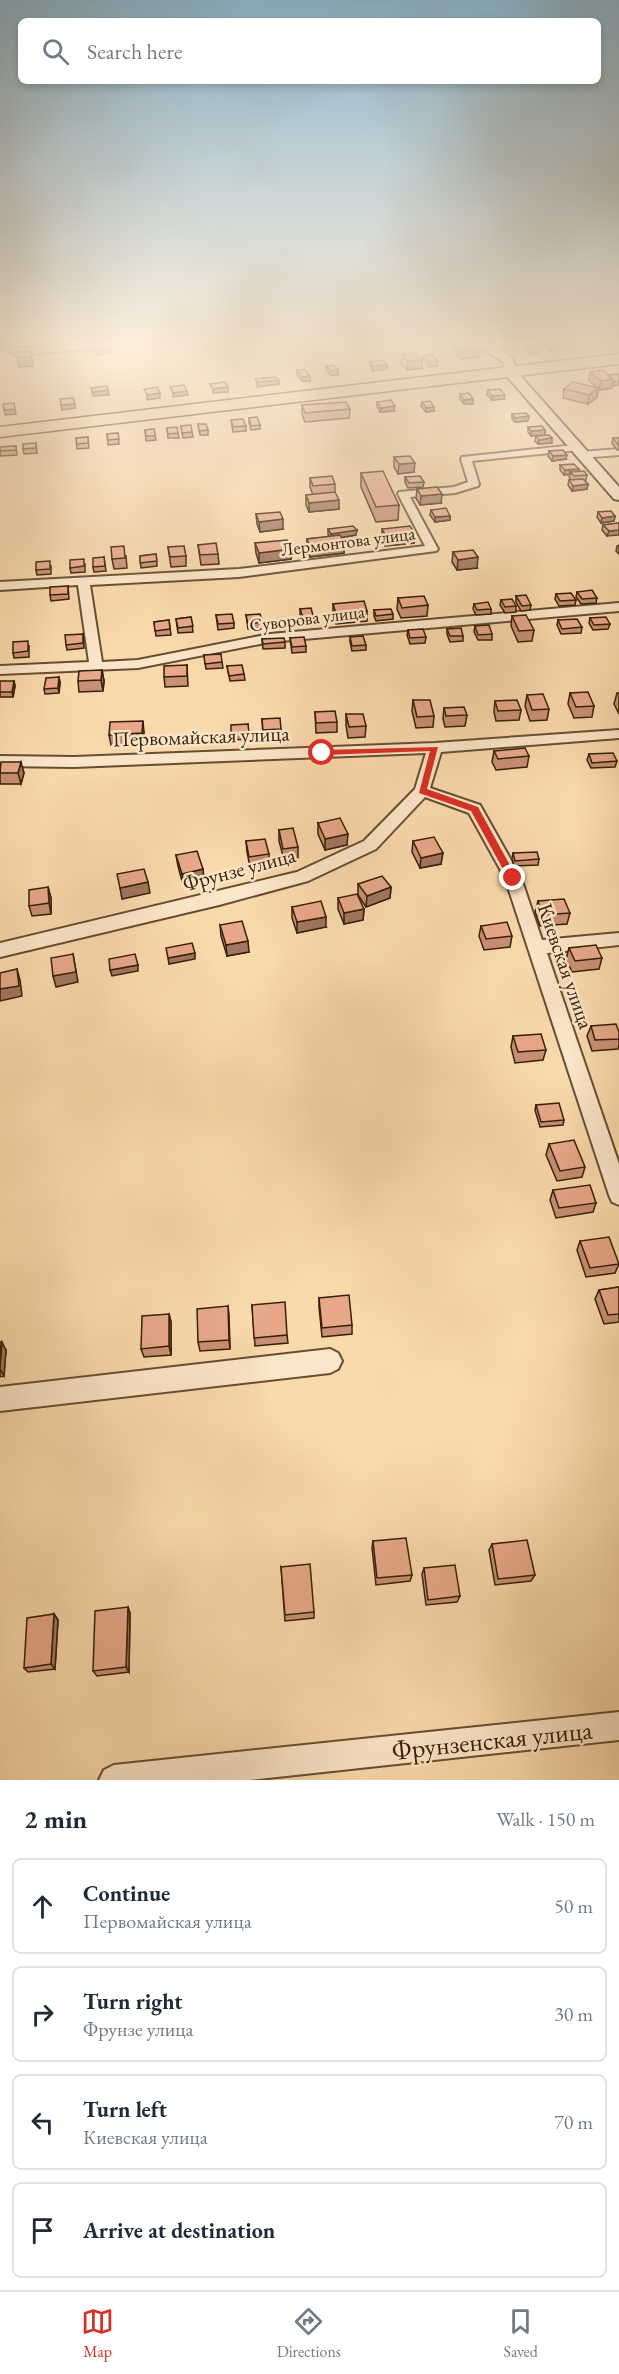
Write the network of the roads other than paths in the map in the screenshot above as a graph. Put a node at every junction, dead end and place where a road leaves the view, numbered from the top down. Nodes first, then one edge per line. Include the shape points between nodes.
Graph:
1 (60, 425) edge
2 (555, 425) edge
3 (0, 432) edge
4 (578, 452) junction
5 (619, 452) edge
6 (619, 496) edge
7 (84, 581) junction
8 (0, 585) edge
9 (619, 607) edge
10 (96, 666) junction
11 (0, 670) edge
12 (619, 734) edge
13 (435, 748) junction
14 (0, 761) edge
15 (422, 791) junction
16 (619, 939) edge
17 (536, 947) junction
18 (0, 950) edge
19 (619, 1196) edge
20 (330, 1361) dead end
21 (0, 1399) edge
22 (619, 1726) edge
23 (114, 1780) edge

1 - 3 highway
2 - 4 street
4 - 5 street, Лермонтова улица
4 - 6 street
4 - 7 street, Лермонтова улица via 466,459 474,484 455,490 403,495 432,549 239,573
7 - 8 street, Лермонтова улица
7 - 10 street
9 - 10 street, Суворова улица via 270,638 138,664
10 - 11 street, Суворова улица
12 - 13 street, Первомайская улица
13 - 14 street, Первомайская улица via 74,762
13 - 15 street, Фрунзе улица
15 - 17 street, Киевская улица via 475,809 513,878
15 - 18 street, Фрунзе улица via 370,845 302,877
16 - 17 street
17 - 19 street, Киевская улица
20 - 21 street
22 - 23 street, Фрунзенская улица

